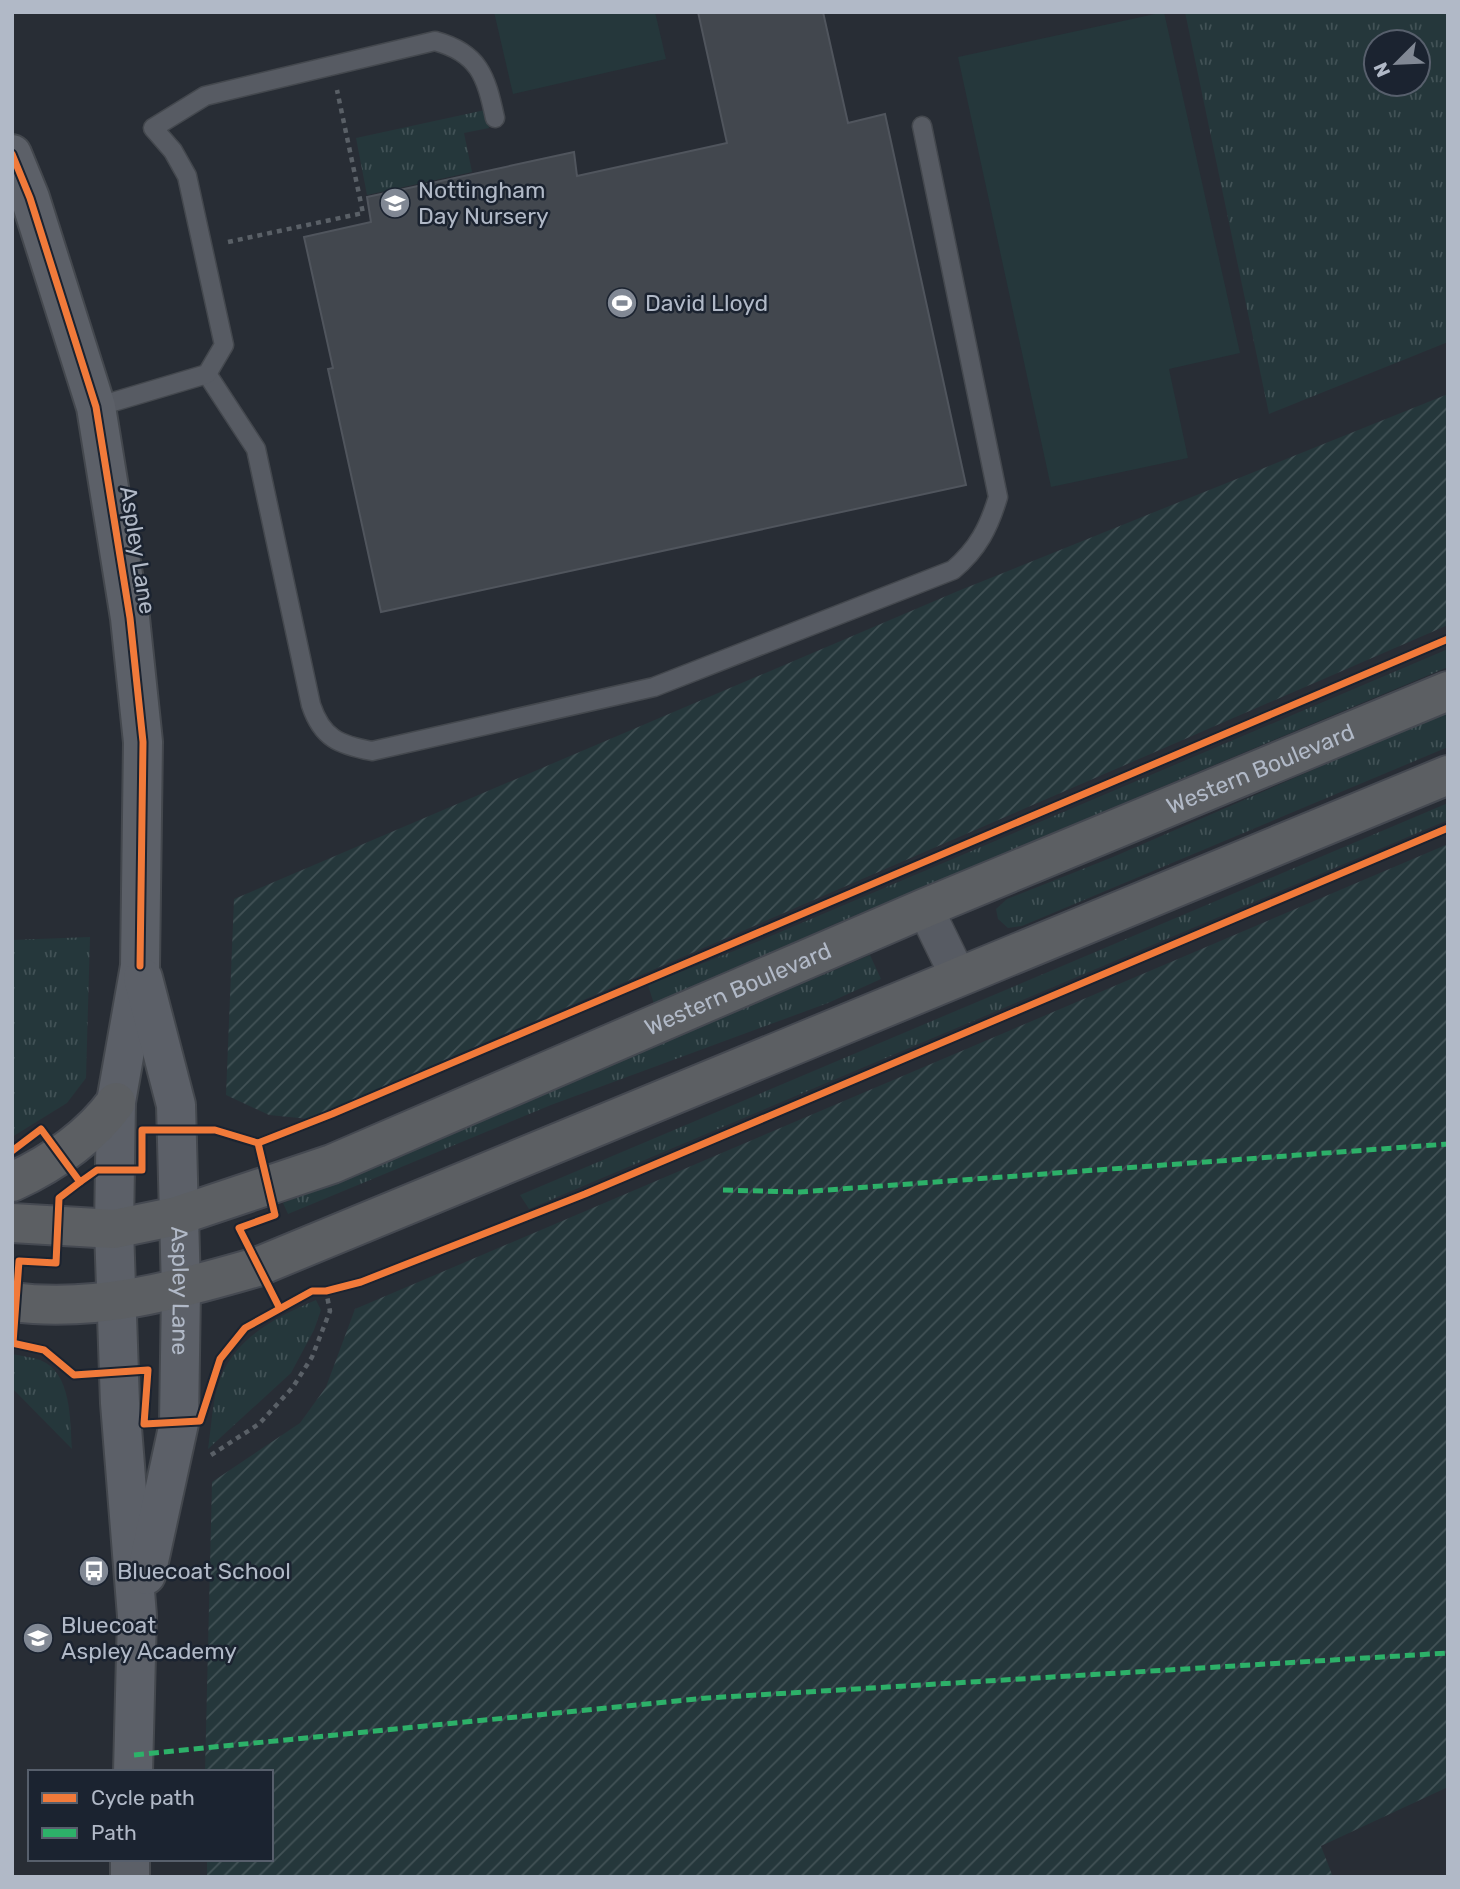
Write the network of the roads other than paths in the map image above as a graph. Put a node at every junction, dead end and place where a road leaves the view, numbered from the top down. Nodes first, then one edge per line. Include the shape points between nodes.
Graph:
1 (495, 118) dead end
2 (922, 126) dead end
3 (12, 154) edge
4 (21, 200) edge
5 (207, 374) junction
6 (96, 407) junction
7 (1448, 691) edge
8 (1448, 775) edge
9 (925, 908) junction
10 (140, 966) junction
11 (959, 978) junction
12 (116, 1102) junction
13 (12, 1182) edge
14 (177, 1216) junction
15 (12, 1223) edge
16 (114, 1228) junction
17 (181, 1289) junction
18 (118, 1301) junction
19 (12, 1303) edge
20 (138, 1616) junction
21 (133, 1770) edge

1 - 5 lane via 489,87 473,61 460,48 435,41 205,96 153,128 173,150 187,176 204,247 225,345
2 - 5 lane via 998,497 988,529 953,570 698,672 654,687 372,751 334,740 318,727 311,705 256,449
3 - 4 main road, Aspley Lane
4 - 6 main road, Aspley Lane
5 - 6 lane
6 - 10 main road, Aspley Lane via 130,618 143,742
7 - 9 highway, Western Boulevard
8 - 11 highway
9 - 11 street
9 - 14 highway, Western Boulevard via 331,1164
10 - 12 main road, Aspley Lane
10 - 14 main road, Aspley Lane via 176,1105
11 - 17 highway via 288,1256
12 - 13 highway via 97,1128
12 - 16 main road, Aspley Lane
14 - 16 highway, Western Boulevard
14 - 17 main road, Aspley Lane
15 - 16 highway, Western Boulevard
16 - 18 main road, Aspley Lane
17 - 18 highway
17 - 20 main road, Aspley Lane via 179,1423
18 - 19 highway via 44,1306
18 - 20 main road, Aspley Lane via 120,1403
20 - 21 main road, Aspley Lane

